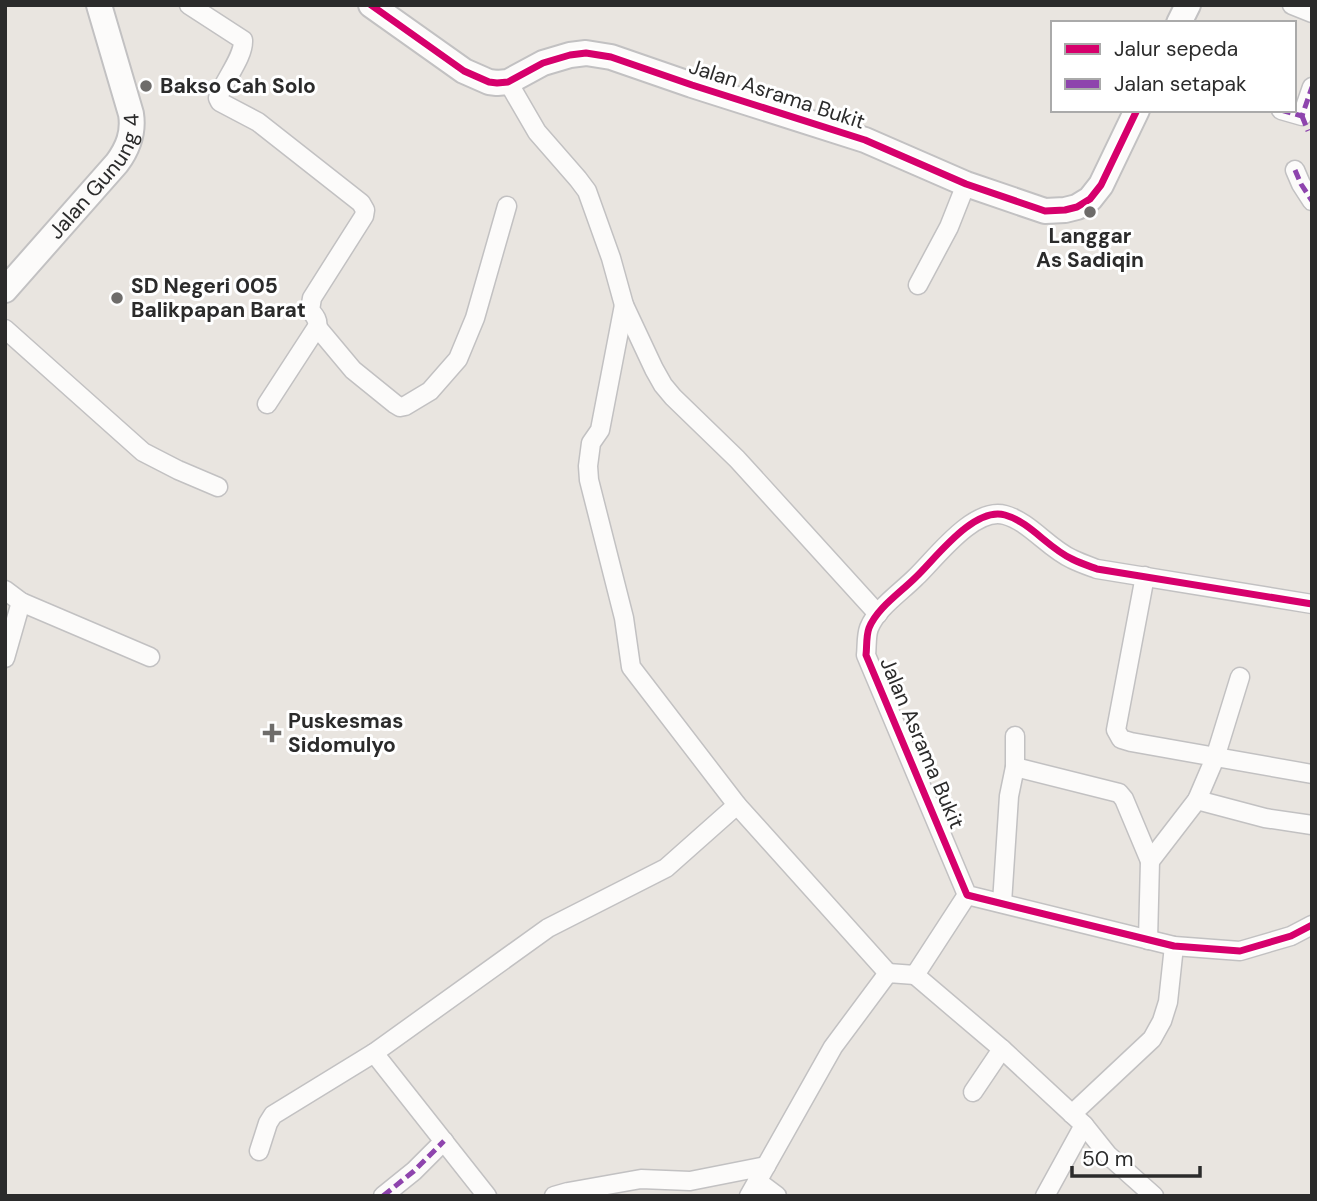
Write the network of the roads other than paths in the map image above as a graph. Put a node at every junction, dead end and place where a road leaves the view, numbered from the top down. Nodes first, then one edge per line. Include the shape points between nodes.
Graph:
1 (99, 5) edge
2 (189, 5) edge
3 (1188, 5) edge
4 (1292, 5) edge
5 (385, 9) edge
6 (1312, 13) edge
7 (1180, 21) edge
8 (508, 82) junction
9 (1312, 87) edge
10 (1136, 112) edge
11 (1285, 112) edge
12 (1295, 170) dead end
13 (966, 184) junction
14 (1312, 201) edge
15 (507, 206) dead end
16 (918, 285) dead end
17 (5, 290) edge
18 (624, 305) junction
19 (317, 327) junction
20 (5, 329) edge
21 (267, 404) dead end
22 (218, 487) dead end
23 (1145, 576) junction
24 (5, 590) edge
25 (21, 602) junction
26 (1312, 604) edge
27 (878, 614) junction
28 (150, 657) dead end
29 (5, 658) edge
30 (1240, 677) dead end
31 (1015, 736) dead end
32 (1215, 758) junction
33 (1015, 766) junction
34 (1312, 775) edge
35 (1197, 800) junction
36 (737, 805) junction
37 (1312, 825) edge
38 (1150, 862) junction
39 (967, 895) junction
40 (1002, 903) junction
41 (1312, 925) edge
42 (1148, 940) junction
43 (1174, 946) junction
44 (888, 973) junction
45 (915, 975) junction
46 (1002, 1049) junction
47 (374, 1054) junction
48 (974, 1092) dead end
49 (1078, 1120) junction
50 (444, 1141) junction
51 (259, 1151) dead end
52 (757, 1181) edge
53 (383, 1196) edge
54 (487, 1196) edge
55 (554, 1196) edge
56 (777, 1196) edge
57 (1045, 1196) edge
58 (1154, 1196) edge

1 - 17 street, Jalan Gunung 4 via 131,114 131,135 117,163
2 - 19 street via 243,40 244,48 222,86 220,102 258,122 364,207 355,232 312,298 310,310
3 - 7 street
4 - 6 street
5 - 8 street via 475,78
8 - 13 street, Jalan Asrama Bukit via 556,58 586,53 611,57 865,140
8 - 18 street via 537,132 587,191
9 - 11 street via 1305,123
10 - 13 street, Jalan Asrama Bukit via 1101,185 1077,208 1045,211
12 - 14 street
13 - 16 street
15 - 19 street via 475,318 458,359 430,391 400,407 354,370
18 - 27 street via 663,385
18 - 36 street via 600,430 588,466 631,667
19 - 21 street
20 - 22 street via 143,453
23 - 26 street, Jalan Asrama Bukit
23 - 27 street, Jalan Asrama Bukit via 1097,569 1071,559 1017,520 992,514 951,539
23 - 32 street via 1116,730 1121,739 1131,742
24 - 25 street
25 - 28 street
25 - 29 street
27 - 39 street, Jalan Asrama Bukit via 868,630 866,655
30 - 32 street
31 - 33 street
32 - 34 street
32 - 35 street
33 - 38 street via 1119,793
33 - 40 street
35 - 37 street
35 - 38 street
36 - 44 street
36 - 47 street via 666,868 548,928
38 - 42 street
39 - 40 street
39 - 45 street
40 - 42 street
41 - 43 street via 1240,951
42 - 43 street
43 - 49 street via 1168,1002 1152,1040
44 - 45 street
44 - 52 street via 833,1047
45 - 46 street
46 - 48 street
46 - 49 street
47 - 50 street
47 - 51 street via 273,1115
49 - 57 street
49 - 58 street via 1108,1155
50 - 53 street
50 - 54 street
52 - 55 street via 641,1179
52 - 56 street

